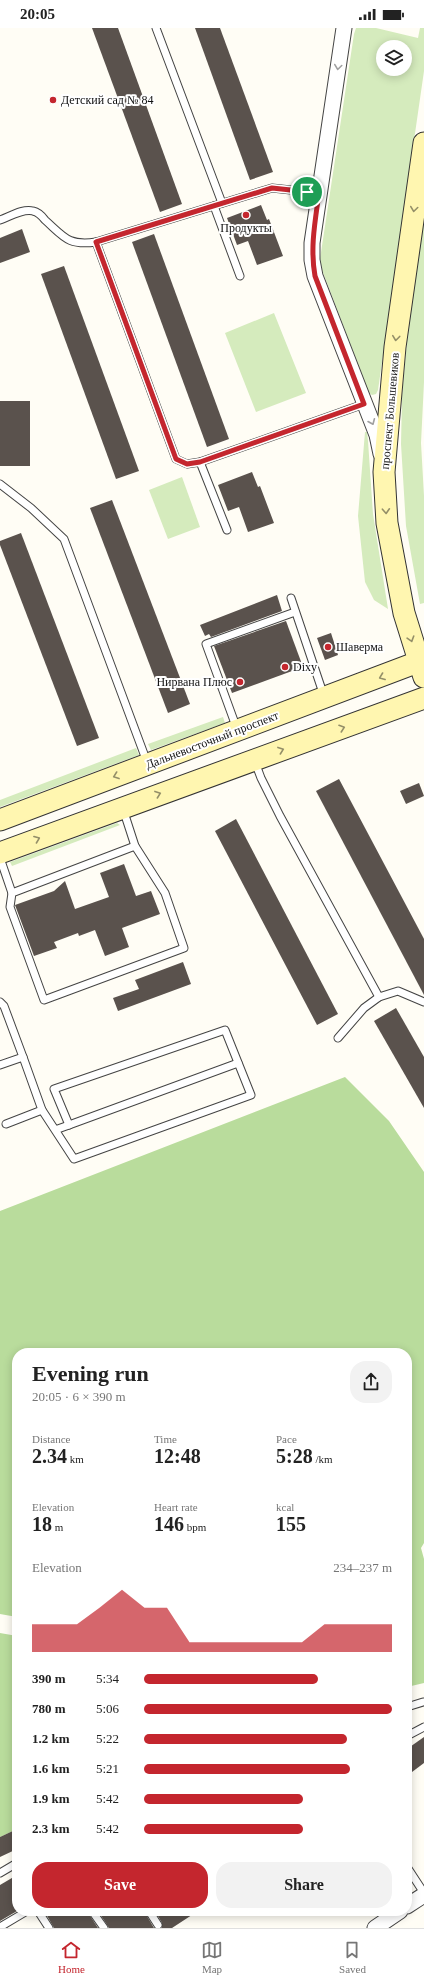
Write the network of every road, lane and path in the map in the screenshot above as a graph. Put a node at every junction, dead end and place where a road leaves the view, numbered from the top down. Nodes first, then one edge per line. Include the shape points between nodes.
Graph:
1 (156, 28) edge
2 (344, 28) edge
3 (424, 143) edge
4 (319, 193) junction
5 (222, 203) junction
6 (214, 206) junction
7 (0, 220) edge
8 (96, 242) junction
9 (240, 276) dead end
10 (364, 404) junction
11 (200, 462) junction
12 (384, 472) junction
13 (0, 484) edge
14 (227, 530) dead end
15 (291, 598) dead end
16 (295, 612) junction
17 (422, 667) edge
18 (325, 698) junction
19 (424, 698) edge
20 (238, 731) junction
21 (254, 760) junction
22 (148, 765) junction
23 (122, 807) junction
24 (0, 820) edge
25 (135, 846) junction
26 (0, 853) edge
27 (0, 858) edge
28 (12, 893) junction
29 (379, 997) junction
30 (0, 1002) edge
31 (424, 1002) edge
32 (338, 1038) dead end
33 (23, 1057) junction
34 (238, 1063) junction
35 (0, 1065) edge
36 (42, 1110) junction
37 (6, 1124) dead end
38 (69, 1125) junction
39 (54, 1130) junction
40 (424, 1702) edge
41 (412, 1706) edge
42 (424, 1727) edge
43 (412, 1733) edge
44 (12, 1866) edge
45 (0, 1873) edge
46 (412, 1875) edge
47 (424, 1894) edge
48 (412, 1902) edge
49 (19, 1916) edge
50 (41, 1916) edge
51 (96, 1916) edge
52 (152, 1916) edge
53 (393, 1916) edge
54 (158, 1925) dead end
55 (0, 1927) edge
56 (49, 1928) edge
57 (104, 1928) edge
58 (375, 1928) edge

1 - 5 lane
2 -> 4 street
3 -> 12 street, проспект Большевиков via 395,348
4 - 5 lane via 272,188
4 - 10 street via 312,243 315,276
5 - 6 lane
6 - 8 lane
6 - 9 lane
7 - 8 lane via 24,211 32,211 39,214 72,243
8 - 11 lane via 176,459 187,464
10 - 11 lane
10 -> 12 street via 377,435
11 - 14 lane
12 -> 17 street, проспект Большевиков via 387,523 404,613
13 - 22 lane via 31,508 64,539
15 - 16 lane
16 - 18 lane
16 - 20 lane via 206,644
17 -> 18 street, Дальневосточный проспект
18 - 20 street, Дальневосточный проспект
21 -> 19 street
20 - 22 street, Дальневосточный проспект
23 -> 21 street
21 - 29 lane via 277,810
22 -> 24 street, Дальневосточный проспект
23 - 25 lane
26 -> 23 street
25 - 28 lane
25 - 28 lane via 166,893 184,948 44,1000 10,907
27 - 28 lane
29 - 31 lane via 398,991
29 - 32 lane via 364,1008
30 - 33 lane via 4,1006
33 - 35 lane
33 - 36 lane
34 - 38 lane
34 - 38 lane via 225,1030 54,1089
34 - 39 lane via 251,1095 74,1159
36 - 37 lane
36 - 39 lane
38 - 39 lane
40 - 41 lane
42 - 43 lane
44 - 45 lane
46 - 47 lane
47 - 48 street
49 - 55 lane
50 - 56 lane
51 - 57 lane
52 - 54 lane
53 - 58 street

